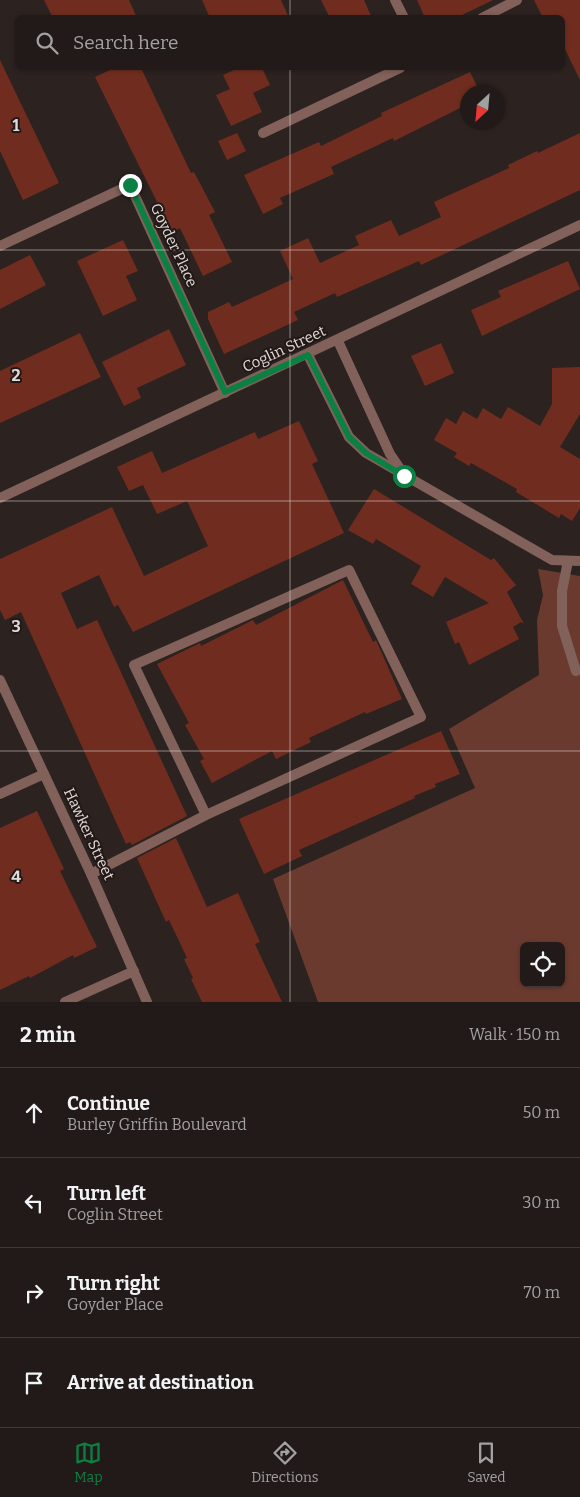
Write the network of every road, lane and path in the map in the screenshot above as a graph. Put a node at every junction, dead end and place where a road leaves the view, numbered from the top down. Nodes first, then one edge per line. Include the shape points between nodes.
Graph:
1 (395, 0) edge
2 (517, 0) edge
3 (402, 15) edge
4 (488, 15) edge
5 (396, 70) edge
6 (263, 132) dead end
7 (580, 225) edge
8 (0, 246) edge
9 (338, 341) junction
10 (308, 355) junction
11 (225, 392) junction
12 (404, 476) junction
13 (0, 498) edge
14 (568, 561) junction
15 (580, 562) edge
16 (576, 671) dead end
17 (0, 680) edge
18 (44, 774) junction
19 (0, 794) edge
20 (206, 815) junction
21 (91, 874) junction
22 (134, 971) junction
23 (65, 1002) edge
24 (147, 1002) edge

1 - 3 street
2 - 4 street
5 - 6 street
7 - 9 street, Coglin Street
8 - 11 street, Goyder Place via 130,185
9 - 10 street, Coglin Street
9 - 12 street via 390,454
10 - 11 street, Coglin Street
10 - 12 street via 349,437 366,453
11 - 13 street, Coglin Street
12 - 14 street via 552,560
14 - 15 street
14 - 16 street via 562,591 562,626
17 - 18 street, Hawker Street
18 - 19 street
18 - 21 street, Hawker Street
20 - 20 street via 421,717 349,570 134,665
20 - 21 street
21 - 22 street, Hawker Street
22 - 23 street
22 - 24 street, Hawker Street

